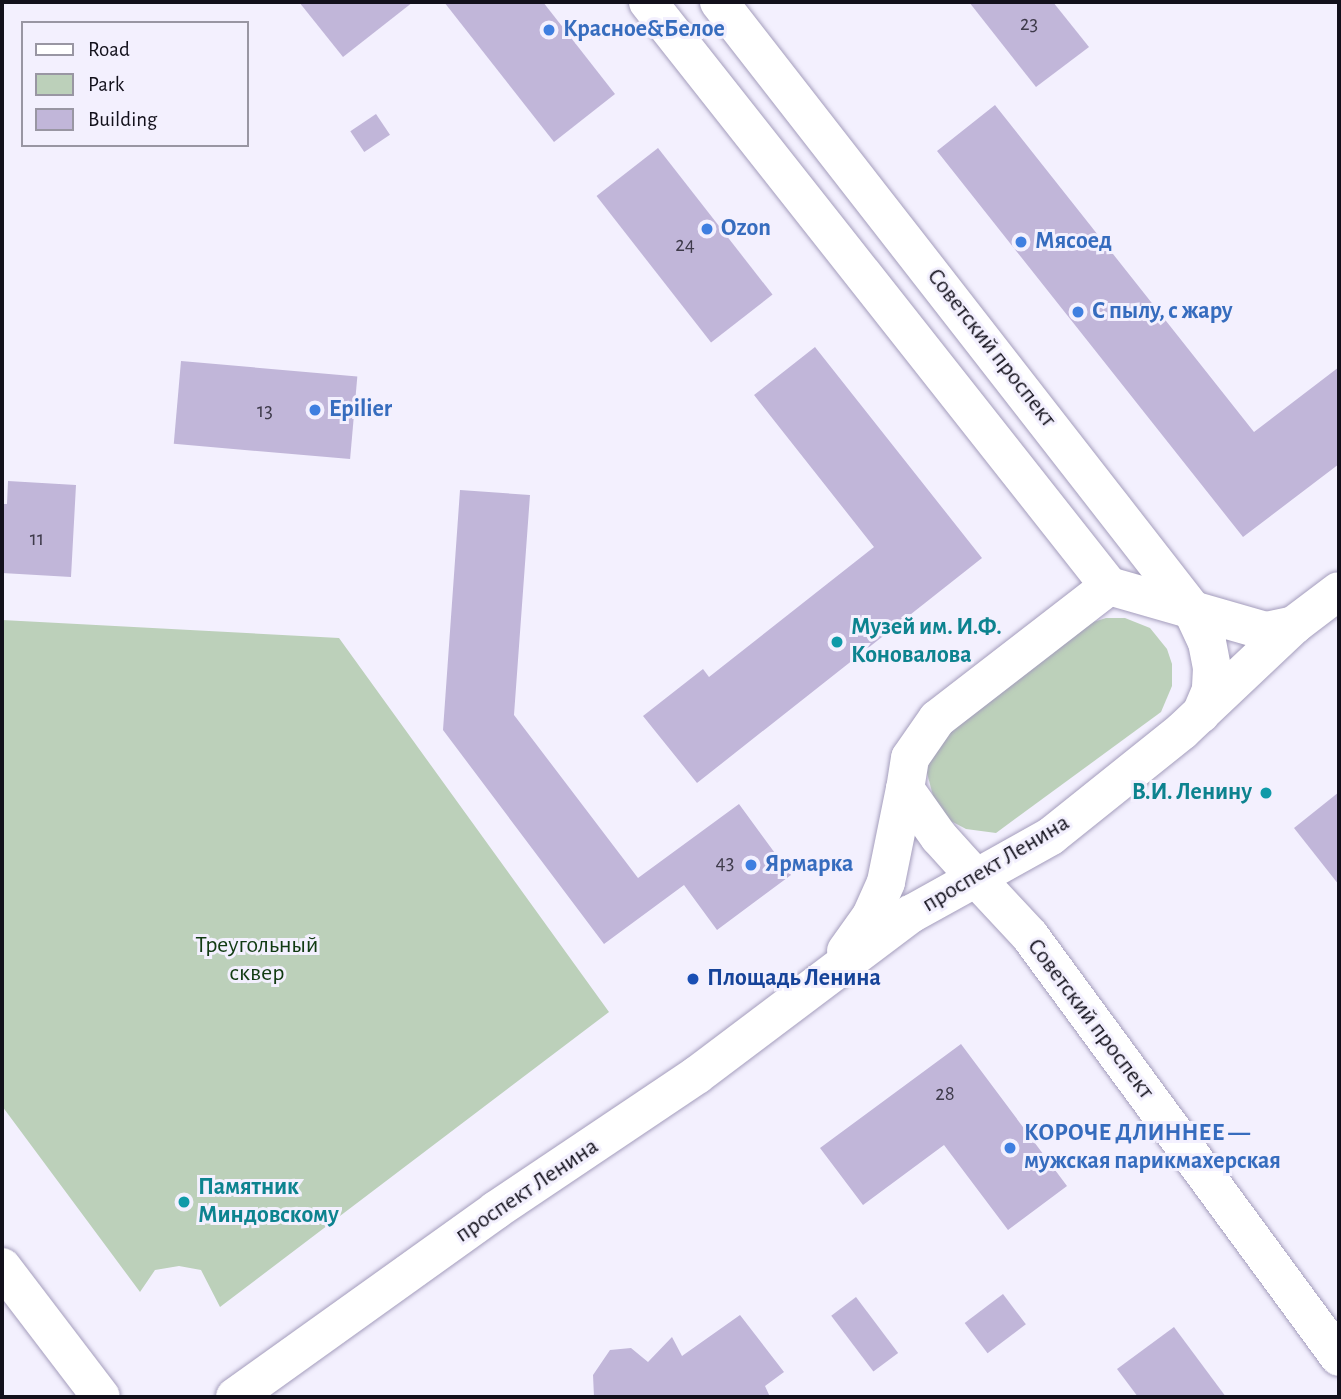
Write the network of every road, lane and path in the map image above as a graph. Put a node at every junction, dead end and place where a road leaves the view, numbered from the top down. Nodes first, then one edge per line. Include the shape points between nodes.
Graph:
1 (648, 2) edge
2 (719, 2) edge
3 (1109, 586) junction
4 (1339, 591) edge
5 (1191, 608) junction
6 (1294, 625) junction
7 (1201, 714) junction
8 (905, 789) junction
9 (976, 878) junction
10 (818, 984) junction
11 (2, 1267) edge
12 (1339, 1357) edge
13 (101, 1397) edge
14 (236, 1397) edge

1 - 3 main road
2 - 5 main road, Советский проспект
3 - 5 main road
3 - 8 main road, проспект Ленина via 937,719 911,758
4 - 6 main road, проспект Ленина
5 - 6 main road via 1266,631
5 - 7 main road, Советский проспект via 1207,642 1212,668 1211,690
6 - 7 main road, проспект Ленина
7 - 9 main road, проспект Ленина via 1051,835
8 - 9 main road, Советский проспект
8 - 10 main road, проспект Ленина via 881,893 850,946
9 - 10 main road, проспект Ленина via 911,914
9 - 12 main road, Советский проспект via 1030,936
10 - 14 main road, проспект Ленина via 697,1075 496,1210
11 - 13 main road

